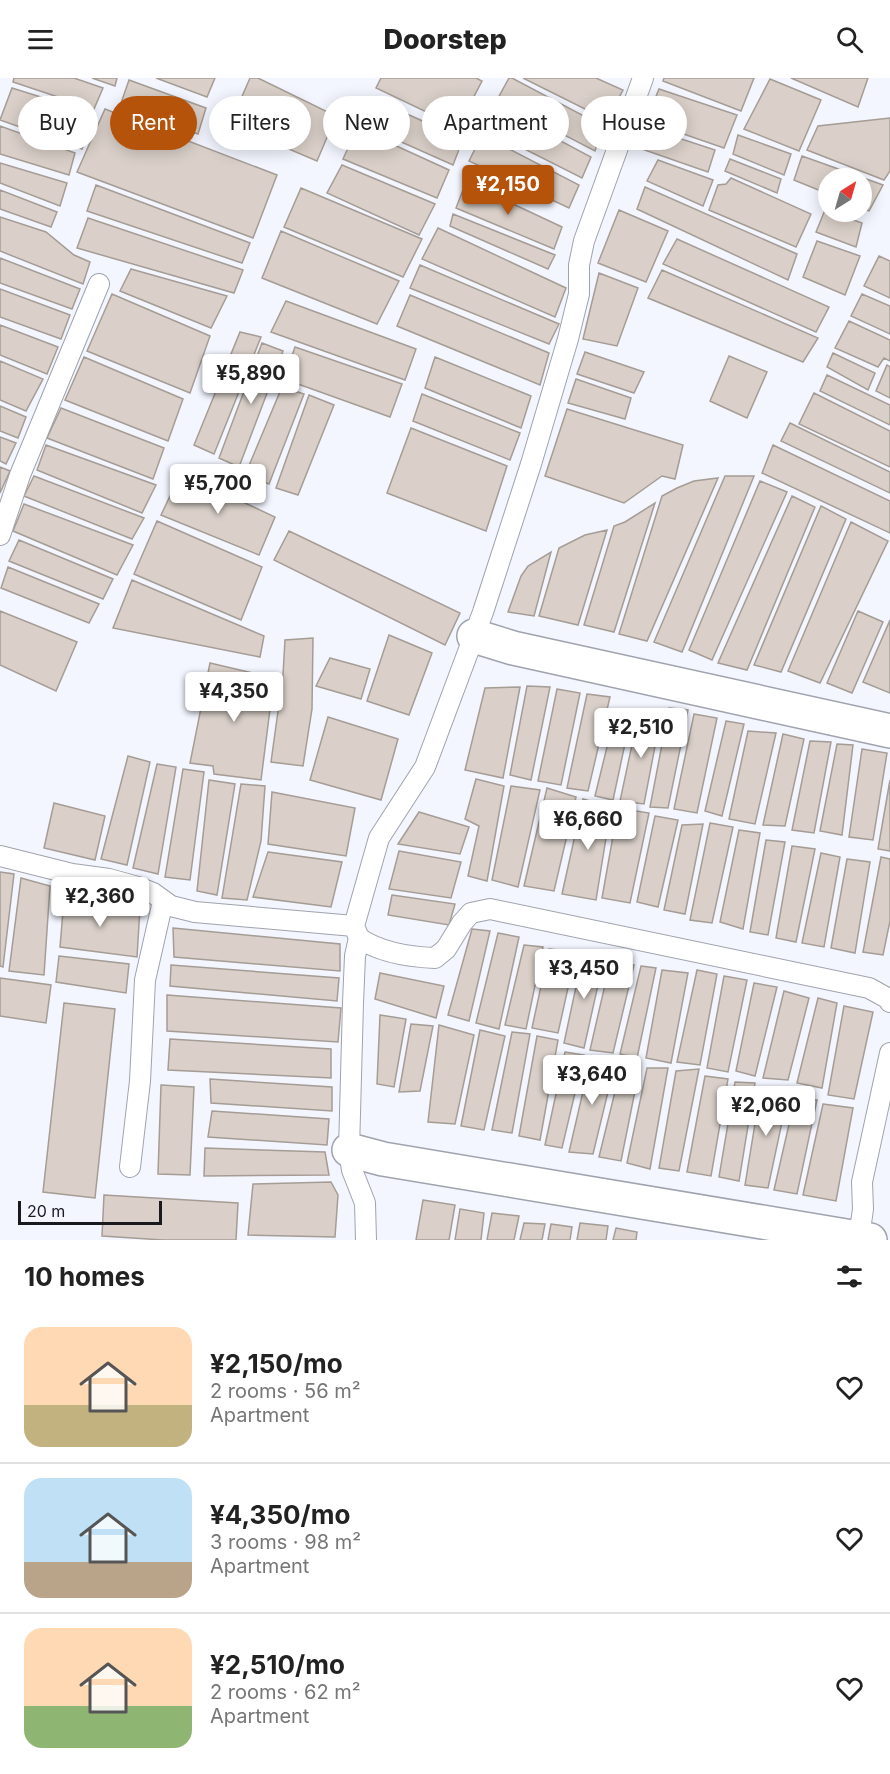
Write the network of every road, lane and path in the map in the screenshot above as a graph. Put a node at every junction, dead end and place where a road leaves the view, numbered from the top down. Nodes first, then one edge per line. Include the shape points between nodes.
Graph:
1 (643, 78) edge
2 (99, 284) dead end
3 (0, 535) edge
4 (474, 636) junction
5 (890, 731) edge
6 (0, 856) edge
7 (163, 901) junction
8 (356, 932) junction
9 (890, 1002) edge
10 (890, 1053) edge
11 (349, 1149) junction
12 (130, 1167) dead end
13 (865, 1239) edge
14 (366, 1240) edge

1 - 4 lane via 584,241 579,294 568,339
2 - 3 lane via 20,475
4 - 5 street via 513,648
4 - 8 lane via 425,767 379,838
6 - 7 lane via 128,884
7 - 8 lane via 195,912
7 - 12 lane via 145,980 140,1081
8 - 9 lane via 372,947 415,958 435,958 471,913 490,909 869,988
8 - 11 lane
10 - 13 lane via 862,1182
11 - 13 street via 383,1159
11 - 14 lane via 352,1170 365,1203

